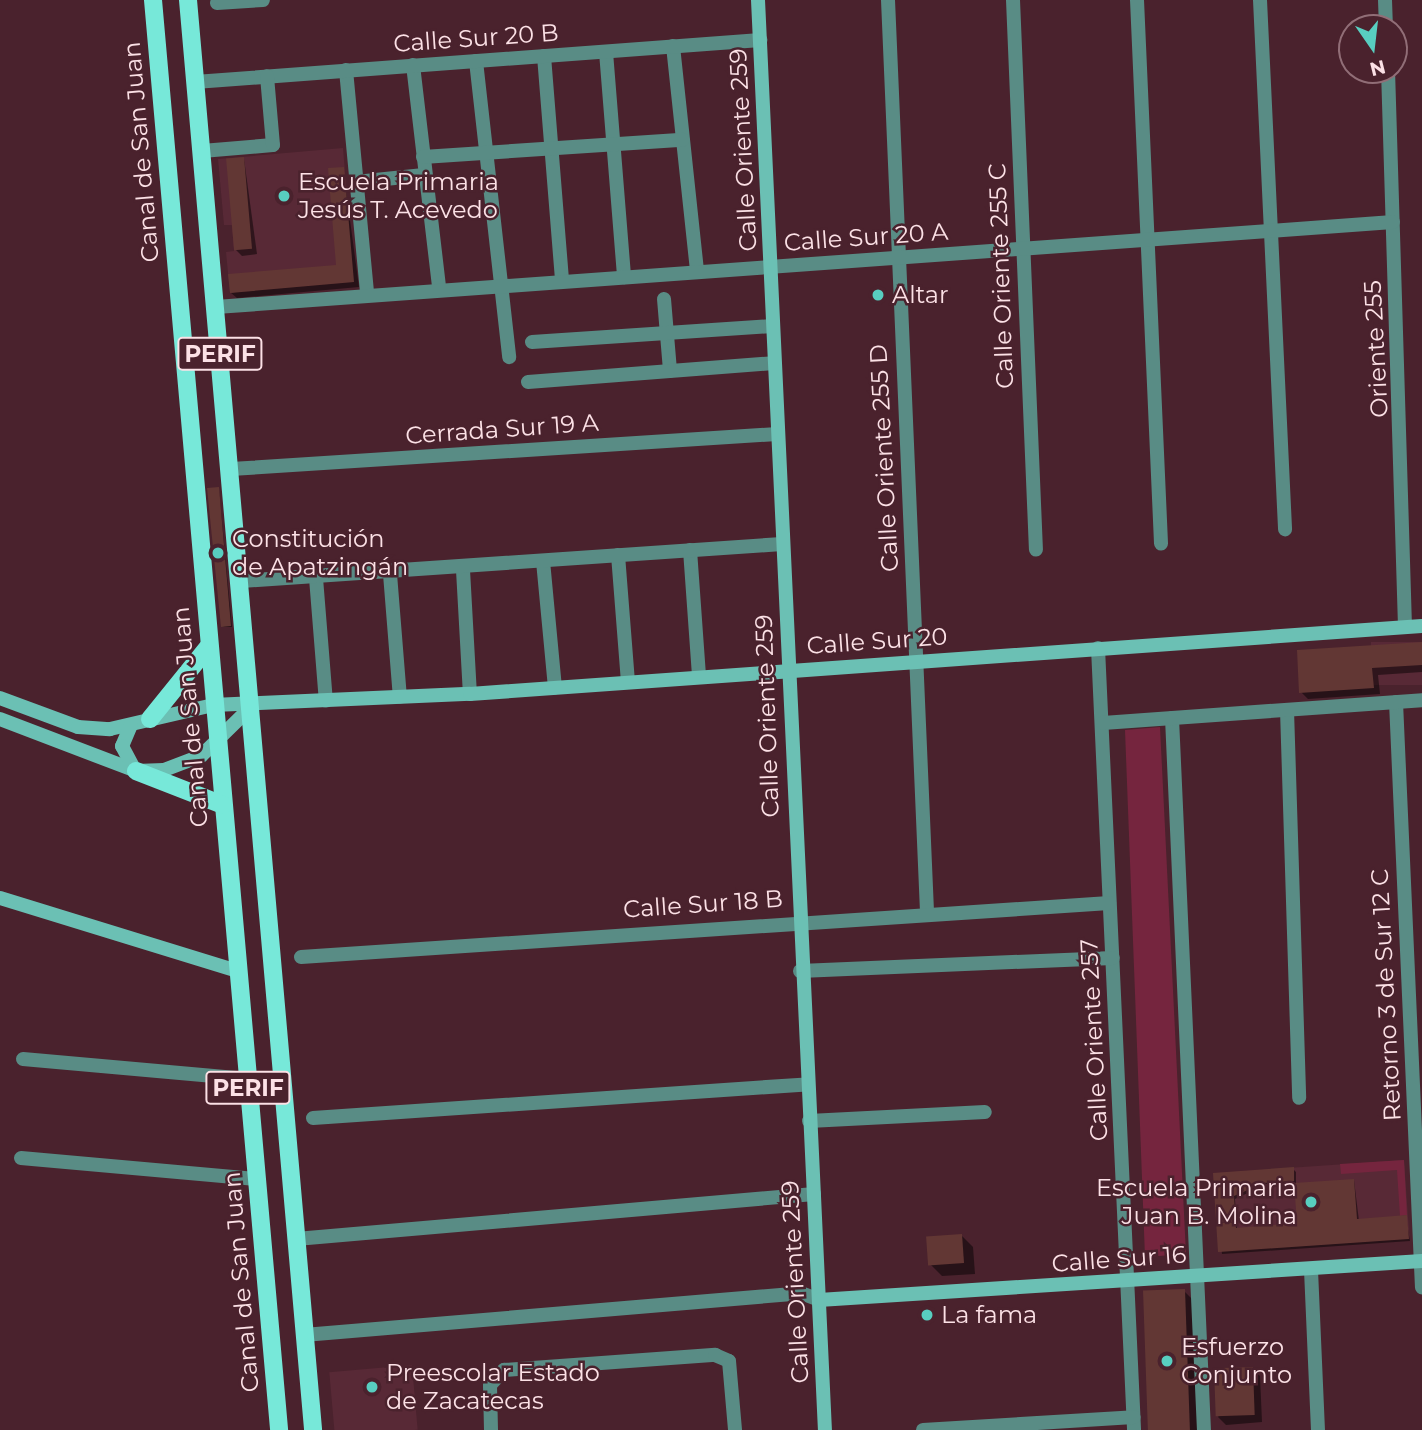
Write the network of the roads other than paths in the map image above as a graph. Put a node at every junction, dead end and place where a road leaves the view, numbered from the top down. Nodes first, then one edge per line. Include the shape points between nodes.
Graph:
1 (153, 0) edge
2 (188, 0) edge
3 (263, 0) edge
4 (758, 0) edge
5 (888, 0) edge
6 (1013, 0) edge
7 (1137, 0) edge
8 (1260, 0) edge
9 (217, 3) dead end
10 (760, 40) junction
11 (673, 46) junction
12 (606, 52) junction
13 (544, 57) junction
14 (476, 61) junction
15 (413, 65) junction
16 (346, 70) junction
17 (267, 76) junction
18 (195, 82) junction
19 (1388, 84) edge
20 (682, 140) junction
21 (616, 143) junction
22 (553, 148) junction
23 (202, 151) junction
24 (488, 152) junction
25 (423, 157) junction
26 (424, 175) junction
27 (356, 182) junction
28 (1393, 222) junction
29 (1267, 229) junction
30 (1144, 239) junction
31 (1022, 248) junction
32 (897, 257) junction
33 (771, 266) junction
34 (697, 271) junction
35 (624, 277) junction
36 (562, 280) junction
37 (502, 283) junction
38 (439, 288) junction
39 (367, 294) junction
40 (664, 299) dead end
41 (216, 307) junction
42 (772, 326) junction
43 (667, 334) junction
44 (532, 342) dead end
45 (509, 357) dead end
46 (774, 363) junction
47 (670, 371) junction
48 (528, 382) dead end
49 (777, 434) junction
50 (231, 469) junction
51 (1284, 529) dead end
52 (1161, 542) dead end
53 (782, 544) junction
54 (690, 550) junction
55 (1036, 550) dead end
56 (618, 555) junction
57 (544, 561) junction
58 (463, 570) junction
59 (390, 574) junction
60 (316, 578) junction
61 (241, 581) junction
62 (1422, 626) edge
63 (1405, 627) junction
64 (208, 647) junction
65 (1098, 648) junction
66 (916, 661) junction
67 (789, 669) junction
68 (699, 677) junction
69 (628, 682) junction
70 (555, 687) junction
71 (470, 694) junction
72 (400, 697) junction
73 (0, 698) edge
74 (1422, 700) edge
75 (326, 701) junction
76 (1396, 702) junction
77 (213, 705) junction
78 (251, 707) junction
79 (1287, 710) junction
80 (1172, 718) junction
81 (0, 719) edge
82 (150, 719) junction
83 (1103, 723) junction
84 (131, 725) junction
85 (217, 745) junction
86 (136, 771) junction
87 (223, 805) junction
88 (0, 898) edge
89 (1109, 903) junction
90 (927, 913) junction
91 (798, 920) junction
92 (301, 957) dead end
93 (1112, 958) junction
94 (237, 971) junction
95 (800, 971) junction
96 (23, 1059) dead end
97 (247, 1079) junction
98 (806, 1084) junction
99 (1299, 1098) dead end
100 (985, 1112) dead end
101 (313, 1118) dead end
102 (809, 1122) junction
103 (21, 1158) dead end
104 (256, 1180) junction
105 (814, 1194) junction
106 (296, 1239) junction
107 (1421, 1261) edge
108 (1311, 1270) junction
109 (1197, 1277) junction
110 (1129, 1281) junction
111 (1422, 1287) edge
112 (819, 1300) junction
113 (304, 1335) junction
114 (1134, 1424) edge
115 (279, 1430) edge
116 (313, 1430) edge
117 (491, 1430) edge
118 (735, 1430) edge
119 (825, 1430) edge
120 (923, 1430) edge
121 (1204, 1430) edge
122 (1318, 1430) edge

1 - 64 main road, Canal de San Juan / PERIF
2 - 18 main road, PERIF
3 - 9 street
4 - 10 street, Calle Oriente 259
5 - 32 street, Calle Oriente 255 D
6 - 31 street, Calle Oriente 255 C
7 - 30 street
8 - 29 street
10 - 11 street, Calle Sur 20 B
10 - 33 street, Calle Oriente 259
11 - 12 street, Calle Sur 20 B
11 - 20 street
12 - 13 street, Calle Sur 20 B
12 - 21 street
13 - 14 street, Calle Sur 20 B
13 - 22 street
14 - 15 street, Calle Sur 20 B
14 - 24 street
15 - 16 street, Calle Sur 20 B
15 - 25 street
16 - 17 street, Calle Sur 20 B
16 - 27 street
17 - 18 street, Calle Sur 20 B
17 - 23 street via 273,145
18 - 23 main road, PERIF
19 - 28 street, Oriente 255
20 - 21 street
20 - 34 street
21 - 22 street
21 - 35 street
22 - 24 street
22 - 36 street
23 - 41 main road, PERIF
24 - 25 street
24 - 37 street
25 - 26 street
26 - 27 street
26 - 38 street
27 - 39 street
28 - 29 street, Calle Sur 20 A
28 - 63 street, Oriente 255
29 - 30 street, Calle Sur 20 A
29 - 51 street
30 - 31 street, Calle Sur 20 A
30 - 52 street
31 - 32 street, Calle Sur 20 A
31 - 55 street, Calle Oriente 255 C
32 - 33 street, Calle Sur 20 A
32 - 66 street, Calle Oriente 255 D
33 - 34 street, Calle Sur 20 A
33 - 42 street, Calle Oriente 259
34 - 35 street, Calle Sur 20 A
35 - 36 street, Calle Sur 20 A
36 - 37 street, Calle Sur 20 A
37 - 38 street, Calle Sur 20 A
37 - 45 street
38 - 39 street, Calle Sur 20 A
39 - 41 street, Calle Sur 20 A
40 - 43 street
41 - 50 main road, PERIF
42 - 43 street
42 - 46 street, Calle Oriente 259
43 - 44 street
43 - 47 street
46 - 47 street
46 - 49 street, Calle Oriente 259
47 - 48 street
49 - 50 street, Cerrada Sur 19 A
49 - 53 street, Calle Oriente 259
50 - 61 main road, PERIF
53 - 54 street
53 - 67 street, Calle Oriente 259
54 - 56 street
54 - 68 street
56 - 57 street
56 - 69 street
57 - 58 street
57 - 70 street
58 - 59 street
58 - 71 street
59 - 60 street
59 - 72 street
60 - 61 street
60 - 75 street
61 - 78 main road, PERIF
62 - 63 street, Calle Sur 20
63 - 65 street, Calle Sur 20
64 - 77 main road, Canal de San Juan / PERIF
64 - 82 main road via 189,679
65 - 66 street, Calle Sur 20
65 - 83 street, Calle Oriente 257
66 - 67 street, Calle Sur 20
66 - 90 street, Calle Oriente 255 D
67 - 68 street, Calle Sur 20
67 - 91 street, Calle Oriente 259
68 - 69 street, Calle Sur 20
69 - 70 street, Calle Sur 20
70 - 71 street, Calle Sur 20
71 - 72 street, Calle Sur 20
72 - 75 street, Calle Sur 20
73 - 84 street, Calle Sur 20 via 78,727
74 - 76 street
75 - 78 street, Calle Sur 20
76 - 79 street
76 - 107 street, Retorno 3 de Sur 12 C
77 - 78 street, Calle Sur 20
77 - 82 street, Calle Sur 20
77 - 85 main road, Canal de San Juan / PERIF
78 - 85 street
78 - 106 main road, PERIF
79 - 80 street
79 - 99 street
80 - 83 street
80 - 109 street
81 - 86 street
82 - 84 street, Calle Sur 20
83 - 89 street, Calle Oriente 257
84 - 86 street via 122,746
85 - 86 street via 182,765
85 - 87 main road, Canal de San Juan / PERIF
86 - 87 main road
87 - 94 main road, Canal de San Juan / PERIF
88 - 94 street
89 - 90 street, Calle Sur 18 B
89 - 93 street, Calle Oriente 257
90 - 91 street, Calle Sur 18 B
91 - 92 street, Calle Sur 18 B
91 - 95 street, Calle Oriente 259
93 - 95 street
93 - 110 street, Calle Oriente 257
94 - 97 main road, Canal de San Juan / PERIF
95 - 98 street, Calle Oriente 259
96 - 97 street
97 - 104 main road, Canal de San Juan / PERIF
98 - 101 street
98 - 102 street, Calle Oriente 259
100 - 102 street
102 - 105 street, Calle Oriente 259
103 - 104 street
104 - 115 main road, Canal de San Juan / PERIF
105 - 106 street
105 - 112 street, Calle Oriente 259
106 - 113 main road, PERIF
107 - 108 street, Calle Sur 16
107 - 111 street, Retorno 3 de Sur 12 C
108 - 109 street, Calle Sur 16
108 - 122 street
109 - 110 street, Calle Sur 16
109 - 121 street
110 - 112 street, Calle Sur 16
110 - 114 street, Calle Oriente 257
112 - 113 street via 802,1293
112 - 119 street, Calle Oriente 259
113 - 116 main road, PERIF
114 - 120 street
117 - 118 street via 490,1385 504,1370 715,1355 726,1356 730,1365

